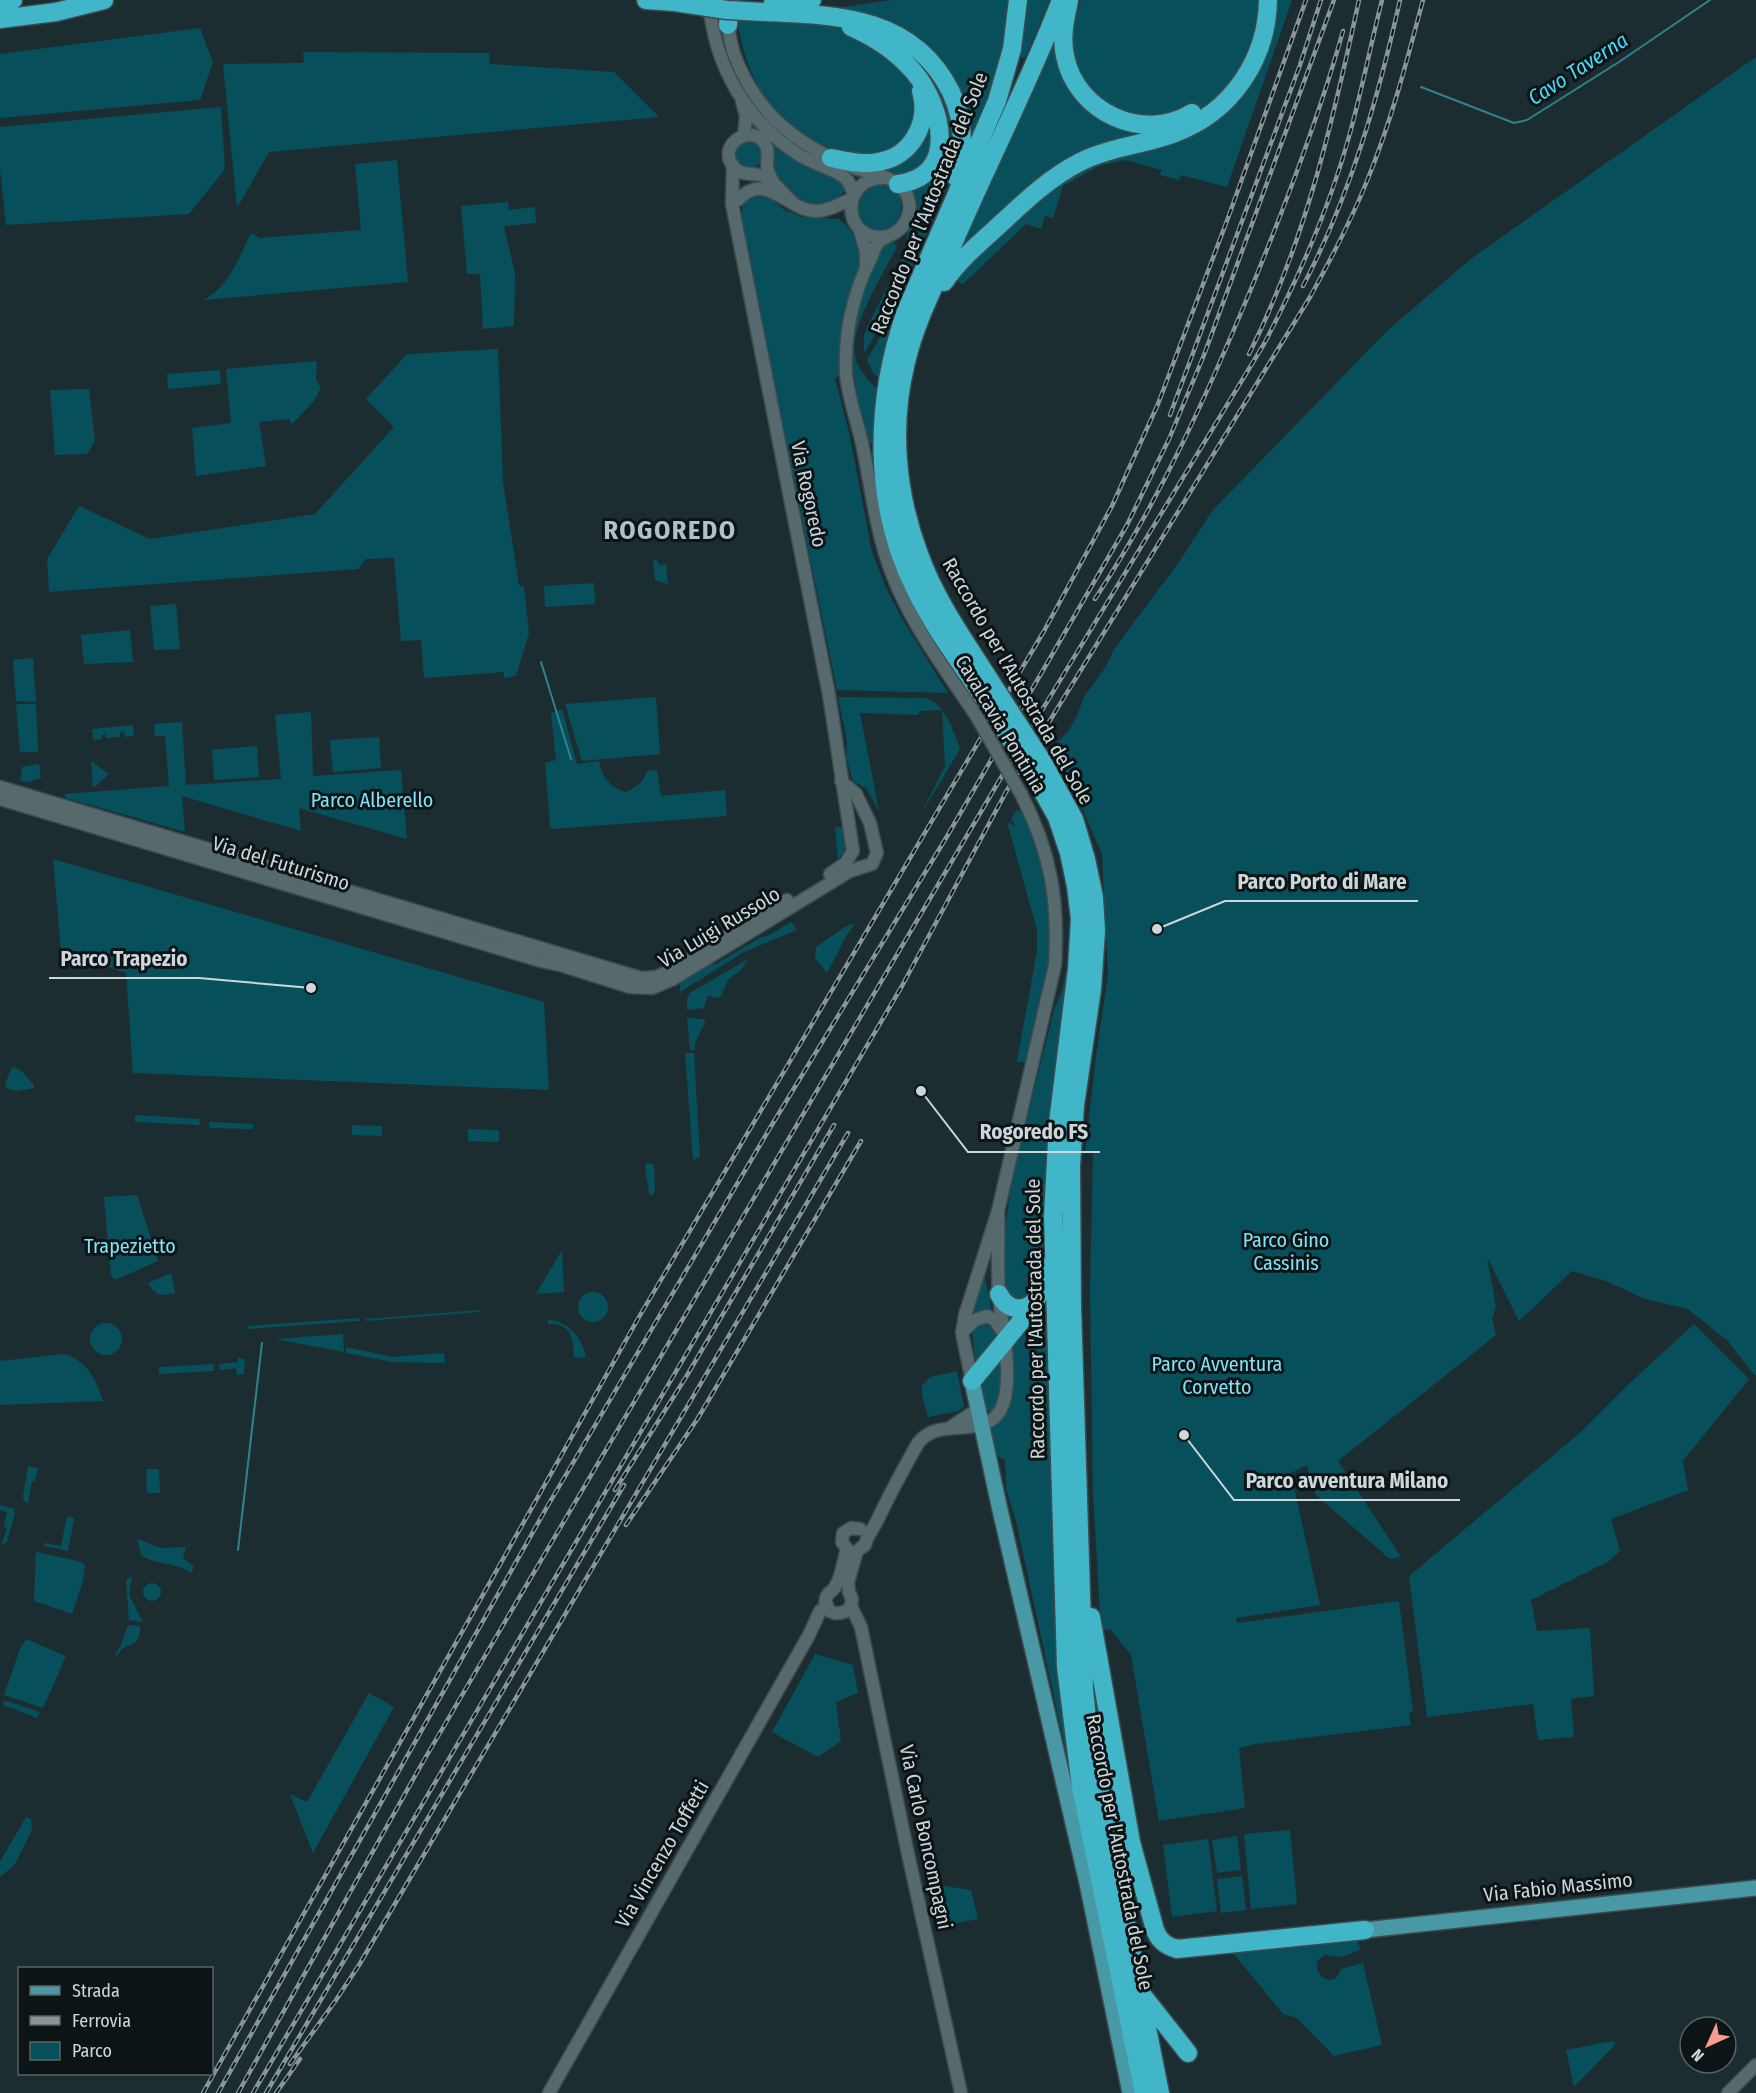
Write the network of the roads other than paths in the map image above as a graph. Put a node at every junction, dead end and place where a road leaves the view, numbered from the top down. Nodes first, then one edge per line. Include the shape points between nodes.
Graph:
1 (13, 0) edge
2 (104, 0) edge
3 (646, 0) edge
4 (709, 0) edge
5 (723, 0) edge
6 (730, 0) edge
7 (812, 0) edge
8 (1018, 0) edge
9 (1061, 0) edge
10 (1070, 0) edge
11 (1257, 0) edge
12 (1268, 0) edge
13 (0, 2) edge
14 (763, 8) junction
15 (820, 16) junction
16 (0, 20) edge
17 (728, 25) junction
18 (914, 72) junction
19 (740, 97) junction
20 (744, 136) junction
21 (831, 158) junction
22 (767, 163) junction
23 (733, 166) junction
24 (751, 174) junction
25 (891, 181) junction
26 (773, 182) junction
27 (853, 196) junction
28 (738, 200) junction
29 (790, 201) junction
30 (826, 210) junction
31 (734, 216) junction
32 (856, 223) junction
33 (941, 232) junction
34 (890, 235) junction
35 (866, 268) junction
36 (923, 313) junction
37 (896, 376) junction
38 (986, 702) junction
39 (1037, 767) junction
40 (841, 781) junction
41 (0, 787) edge
42 (0, 799) edge
43 (847, 813) junction
44 (871, 825) junction
45 (874, 846) junction
46 (853, 852) junction
47 (870, 864) junction
48 (551, 957) junction
49 (1057, 1132) junction
50 (998, 1211) junction
51 (999, 1294) junction
52 (1035, 1301) junction
53 (962, 1333) junction
54 (1006, 1339) junction
55 (972, 1382) junction
56 (980, 1417) junction
57 (924, 1435) joint
58 (863, 1534) junction
59 (852, 1550) junction
60 (1080, 1559) junction
61 (835, 1589) junction
62 (849, 1592) junction
63 (851, 1606) junction
64 (830, 1609) junction
65 (1131, 1842) junction
66 (1756, 1888) edge
67 (1365, 1930) joint
68 (1129, 1932) junction
69 (1142, 1994) junction
70 (1756, 2065) edge
71 (1156, 2068) junction
72 (549, 2093) edge
73 (961, 2093) edge
74 (1130, 2093) edge
75 (1144, 2093) edge
76 (1160, 2093) edge
77 (1728, 2093) edge

1 - 13 highway
2 - 16 highway
3 - 14 highway, bridge
4 - 19 street via 717,48
5 - 17 street
6 - 17 highway
7 - 14 highway
8 - 33 highway, Raccordo per l'Autostrada del Sole via 1012,50 997,101
9 - 36 highway, Raccordo per l'Autostrada del Sole
10 - 11 highway via 1063,30 1064,55 1071,76 1088,100 1107,114 1136,124 1165,123 1188,115 1222,90 1241,64 1253,33
12 - 36 highway via 1265,33 1258,54 1222,105 1180,131 1108,150 1049,181 956,266
14 - 15 highway
15 - 18 highway via 866,34 886,46
15 - 33 highway via 862,21 905,39 927,58 946,83 957,108 962,142
17 - 21 street via 741,70 767,112 800,142
18 - 21 highway via 924,111 909,145 879,162
18 - 25 highway via 934,106 940,139 936,158 925,175 913,181
19 - 20 street via 746,116
19 - 27 street via 783,142 843,176
20 - 22 street via 755,136 765,143
20 - 23 street, Via Rogoredo via 735,140 730,149
21 - 25 street
22 - 24 street, Via Rogoredo
22 - 26 street
23 - 24 street
23 - 31 street, Via Rogoredo
24 - 26 street
24 - 28 street, Via Rogoredo
25 - 27 street via 868,180
25 - 34 street via 906,194 909,211 905,224
26 - 29 street
27 - 30 street
27 - 32 street via 851,210
28 - 29 street via 759,189
28 - 31 street, Via Rogoredo
29 - 30 street via 805,210
30 - 32 street
31 - 40 street, Via Rogoredo via 825,672
32 - 34 street via 873,236
32 - 35 street, Cavalcavia Pontinia via 866,251
33 - 37 highway, Raccordo per l'Autostrada del Sole via 898,335
34 - 35 street, Cavalcavia Pontinia via 879,242
35 - 38 street, Cavalcavia Pontinia via 849,324 846,374 875,520 904,601
36 - 37 highway, Raccordo per l'Autostrada del Sole
37 - 38 highway, Raccordo per l'Autostrada del Sole via 882,438 883,479 890,516 925,609
38 - 39 highway, Raccordo per l'Autostrada del Sole, bridge
38 - 50 street, Cavalcavia Pontinia, bridge via 1047,858 1057,938 1051,988
39 - 49 highway, Raccordo per l'Autostrada del Sole via 1073,869 1079,911 1079,953
39 - 60 highway, Raccordo per l'Autostrada del Sole via 1074,819 1094,897 1096,931 1071,1166
40 - 43 street, Via Rogoredo
40 - 44 street via 856,794
41 - 48 street, Via del Futurismo
42 - 48 street, Via del Futurismo
43 - 44 street via 859,814
43 - 46 street, Via Rogoredo
44 - 45 street
45 - 46 street via 863,841
45 - 47 street via 877,853
46 - 47 street via 857,863
46 - 48 street, Via Luigi Russolo via 839,869 657,977 631,976
47 - 48 street, Via Luigi Russolo via 850,871 674,979 652,988 630,987
49 - 52 highway via 1049,1158 1048,1269
49 - 75 highway, Raccordo per l'Autostrada del Sole via 1054,1249 1068,1687 1083,1794
50 - 51 street, Cavalcavia Pontinia
50 - 53 street, Cavalcavia Pontinia
51 - 52 highway via 1003,1301 1018,1309
51 - 54 street, Cavalcavia Pontinia
52 - 54 highway
53 - 54 street via 975,1320 987,1316 995,1320
53 - 55 street
54 - 55 highway
54 - 56 street, Cavalcavia Pontinia via 1005,1402 997,1415
55 - 56 main road
56 - 57 street, Cavalcavia Pontinia
56 - 74 main road via 1087,1884
57 - 58 street, Via Vincenzo Toffetti via 873,1528
58 - 59 street, Via Vincenzo Toffetti via 865,1545
58 - 59 street via 850,1528 843,1533 842,1542
59 - 61 street, Via Vincenzo Toffetti
59 - 62 street, Via Vincenzo Toffetti
60 - 65 highway
60 - 68 highway via 1089,1738
61 - 62 street
61 - 64 street, Via Vincenzo Toffetti via 828,1594
62 - 63 street, Via Carlo Boncompagni
63 - 64 street via 843,1614
63 - 73 street, Via Carlo Boncompagni via 861,1627
64 - 72 street, Via Vincenzo Toffetti via 820,1611
65 - 67 highway via 1155,1930 1170,1947
65 - 68 highway
66 - 67 main road, Via Fabio Massimo
68 - 69 highway
69 - 71 highway
69 - 71 highway via 1188,2053 1169,2053
70 - 77 street
71 - 76 highway

